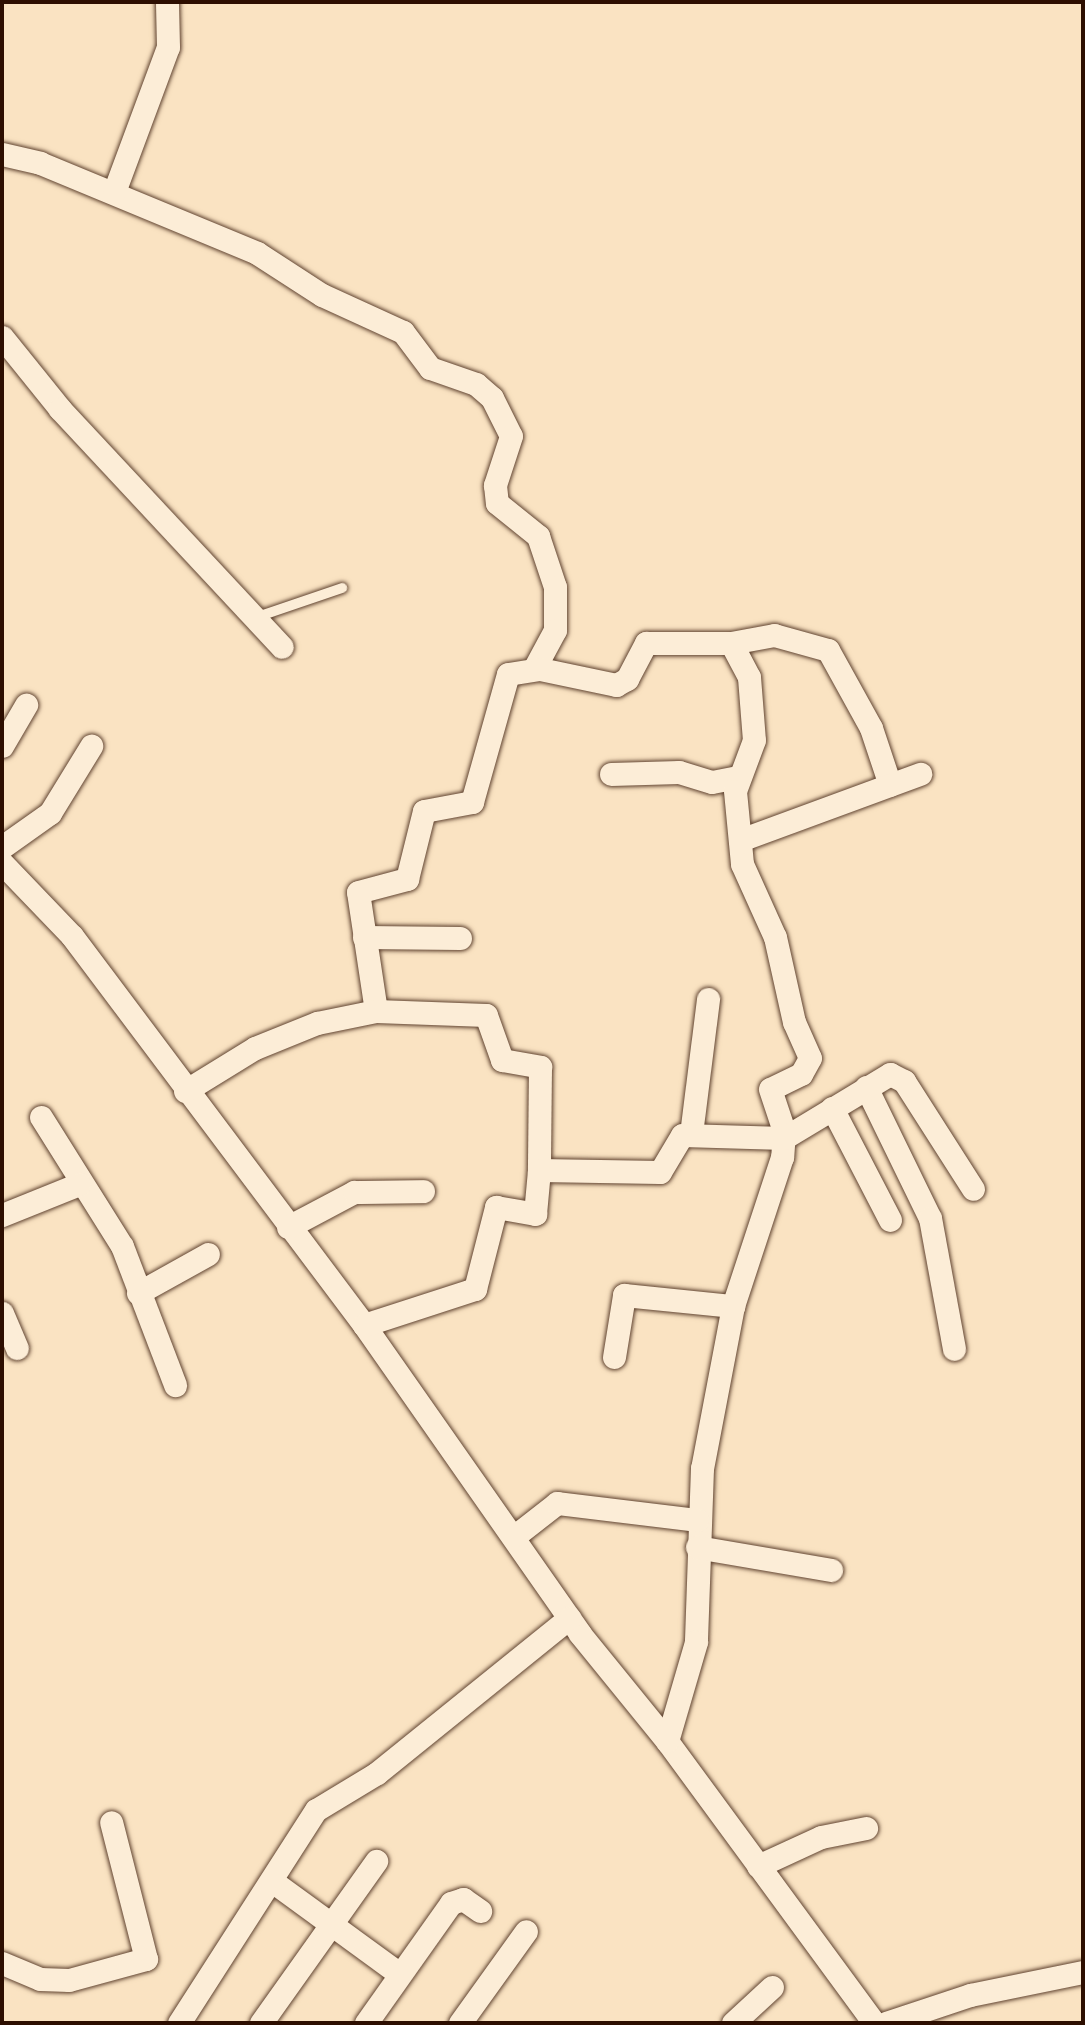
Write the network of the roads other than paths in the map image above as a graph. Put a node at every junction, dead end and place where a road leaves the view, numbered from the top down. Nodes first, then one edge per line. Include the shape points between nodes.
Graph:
1 (167, 2) edge
2 (2, 154) edge
3 (114, 192) junction
4 (2, 337) edge
5 (342, 588) dead end
6 (257, 617) junction
7 (731, 643) junction
8 (282, 647) dead end
9 (534, 669) junction
10 (26, 705) dead end
11 (2, 746) edge
12 (92, 746) dead end
13 (611, 774) dead end
14 (920, 774) dead end
15 (738, 777) junction
16 (890, 785) junction
17 (743, 839) junction
18 (2, 847) edge
19 (2, 863) edge
20 (364, 937) junction
21 (460, 938) dead end
22 (708, 999) dead end
23 (376, 1011) junction
24 (866, 1087) junction
25 (186, 1091) junction
26 (832, 1108) junction
27 (41, 1116) dead end
28 (691, 1133) junction
29 (784, 1138) junction
30 (539, 1170) junction
31 (79, 1184) junction
32 (973, 1189) dead end
33 (423, 1191) dead end
34 (2, 1215) edge
35 (890, 1220) dead end
36 (288, 1227) junction
37 (208, 1254) dead end
38 (138, 1293) junction
39 (733, 1306) junction
40 (2, 1313) edge
41 (364, 1325) junction
42 (17, 1348) dead end
43 (954, 1349) dead end
44 (614, 1357) dead end
45 (175, 1385) dead end
46 (696, 1520) junction
47 (516, 1535) junction
48 (697, 1547) junction
49 (831, 1570) dead end
50 (569, 1618) junction
51 (667, 1741) junction
52 (111, 1822) dead end
53 (866, 1828) dead end
54 (376, 1861) dead end
55 (758, 1866) junction
56 (272, 1881) junction
57 (480, 1911) dead end
58 (335, 1924) junction
59 (526, 1931) dead end
60 (2, 1963) edge
61 (397, 1972) junction
62 (1083, 1972) edge
63 (772, 1987) dead end
64 (180, 2023) edge
65 (261, 2023) edge
66 (366, 2023) edge
67 (460, 2023) edge
68 (733, 2023) edge
69 (874, 2023) edge
70 (886, 2023) edge

1 - 3 street via 167,47
2 - 3 street
3 - 9 street via 213,231 322,296 403,332 430,368 476,384 492,398 511,436 495,485 497,503 538,536 555,587 555,630
4 - 6 street via 60,408
5 - 6 lane
6 - 8 street
7 - 9 street via 646,643 627,679 615,685
7 - 15 street via 749,677 754,740
7 - 16 street via 774,635 828,650 871,728
9 - 20 street via 515,669 503,681 472,802 424,811 407,878 359,892
10 - 11 street
12 - 18 street via 50,813
13 - 15 street via 679,772 712,782
14 - 16 street
15 - 17 street
16 - 17 street
17 - 29 street via 742,864 775,937 794,1022 810,1059 801,1074 771,1089
19 - 25 street via 72,936
20 - 21 street
20 - 23 street
22 - 28 street
23 - 25 street via 284,1034
23 - 30 street via 489,1016 502,1060 540,1068
24 - 26 street
24 - 32 street via 890,1074 904,1081
24 - 43 street via 930,1218
25 - 36 street
26 - 29 street
26 - 35 street
27 - 31 street
28 - 29 street
28 - 30 street via 682,1135 660,1172
29 - 39 street
30 - 41 street via 536,1213 495,1207 475,1289
31 - 34 street
31 - 38 street via 122,1246
33 - 36 street via 354,1192
36 - 41 street
37 - 38 street
38 - 45 street
39 - 44 street via 624,1296
39 - 46 street
40 - 42 street
41 - 47 street
46 - 47 street via 557,1503
46 - 48 street
47 - 50 street
48 - 49 street
48 - 51 street via 696,1642
50 - 51 street
50 - 56 street via 377,1773 328,1799
51 - 55 street
52 - 60 street via 146,1959 69,1980 40,1979
53 - 55 street via 821,1837
54 - 58 street
55 - 69 street
56 - 58 street
56 - 64 street
57 - 61 street via 455,1899
58 - 61 street
58 - 65 street
59 - 67 street
61 - 66 street
62 - 70 street via 970,1995
63 - 68 street

